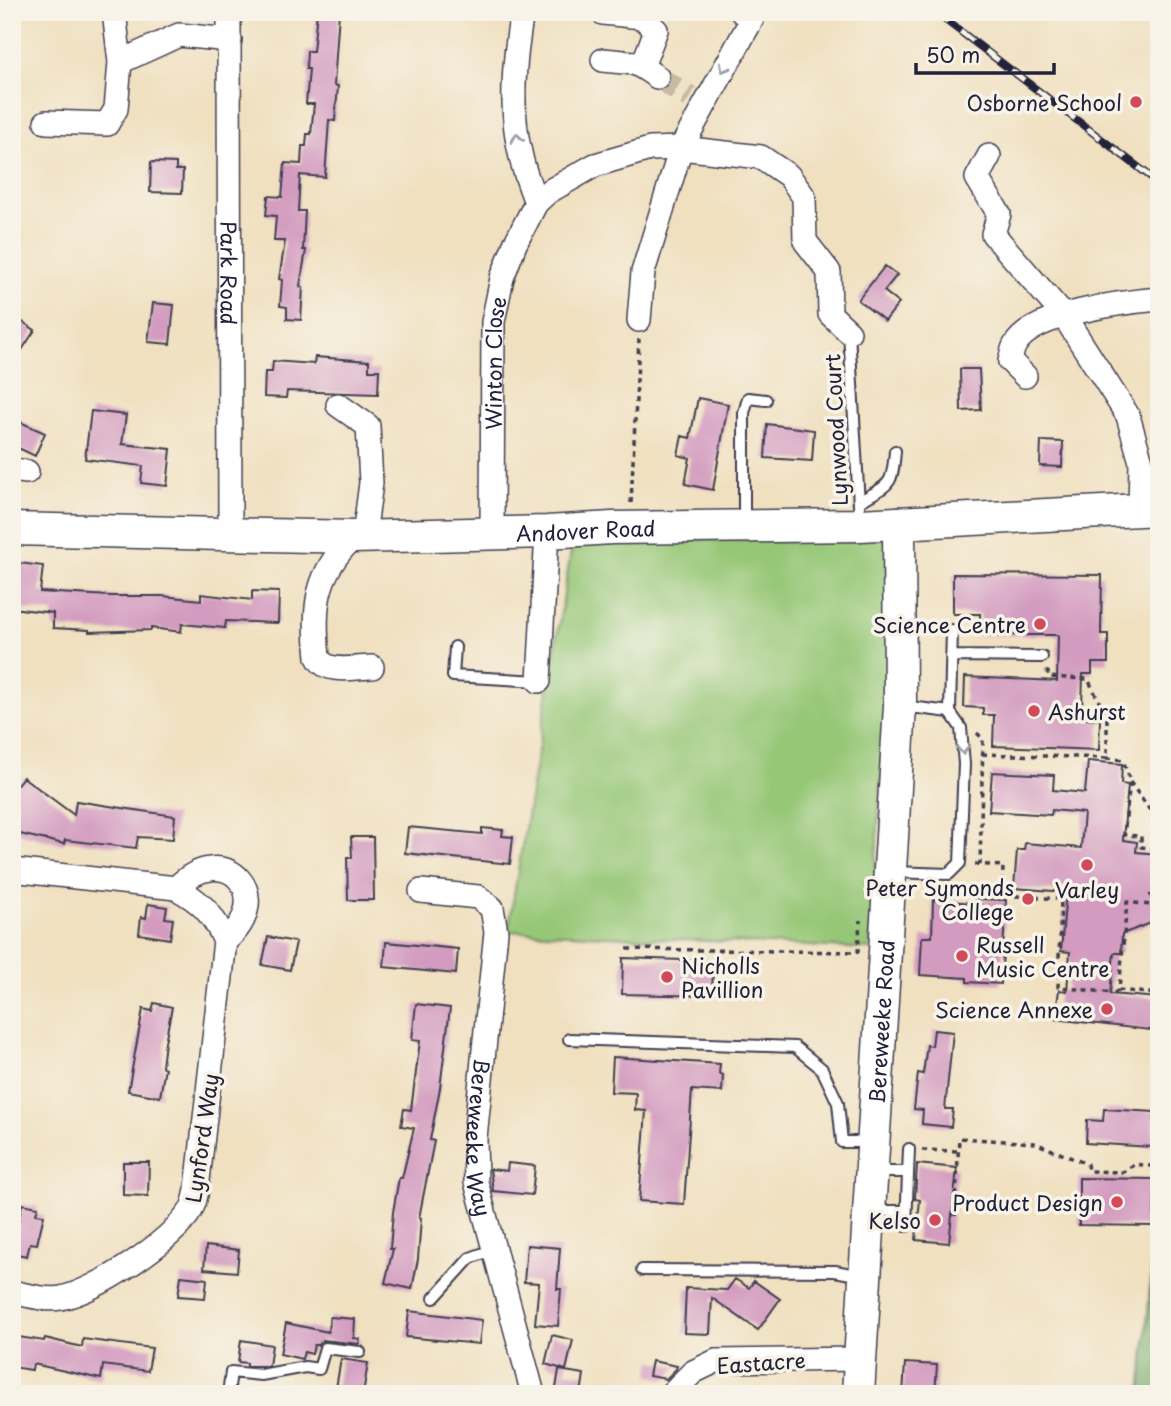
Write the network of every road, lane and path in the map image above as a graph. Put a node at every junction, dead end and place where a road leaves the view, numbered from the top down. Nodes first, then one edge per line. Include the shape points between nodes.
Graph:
1 (114, 12) edge
2 (229, 12) edge
3 (522, 12) edge
4 (742, 12) edge
5 (603, 13) edge
6 (230, 40) junction
7 (603, 60) dead end
8 (120, 62) junction
9 (46, 122) dead end
10 (681, 148) junction
11 (989, 156) dead end
12 (536, 203) junction
13 (1159, 299) edge
14 (1064, 316) junction
15 (639, 320) joint
16 (849, 332) joint
17 (1025, 376) dead end
18 (766, 400) dead end
19 (338, 405) dead end
20 (895, 450) dead end
21 (1149, 509) edge
22 (631, 512) dead end
23 (860, 514) junction
24 (899, 523) junction
25 (744, 527) junction
26 (12, 529) edge
27 (492, 533) junction
28 (547, 533) junction
29 (230, 535) junction
30 (359, 537) junction
31 (952, 629) dead end
32 (455, 647) dead end
33 (951, 656) junction
34 (1042, 657) dead end
35 (372, 667) dead end
36 (1036, 671) dead end
37 (539, 681) joint
38 (900, 706) junction
39 (950, 712) junction
40 (982, 754) dead end
41 (1107, 758) junction
42 (1130, 781) junction
43 (1158, 822) edge
44 (1159, 849) edge
45 (960, 863) junction
46 (12, 870) edge
47 (891, 872) junction
48 (176, 888) junction
49 (421, 891) dead end
50 (1158, 907) edge
51 (888, 912) junction
52 (225, 941) junction
53 (627, 949) dead end
54 (1159, 986) edge
55 (1119, 990) junction
56 (1151, 993) junction
57 (1159, 994) edge
58 (569, 1039) dead end
59 (909, 1149) joint
60 (959, 1151) junction
61 (873, 1157) junction
62 (1159, 1167) edge
63 (907, 1172) junction
64 (870, 1211) junction
65 (906, 1211) junction
66 (955, 1216) dead end
67 (906, 1226) dead end
68 (495, 1249) junction
69 (642, 1270) dead end
70 (865, 1285) junction
71 (12, 1292) edge
72 (434, 1298) dead end
73 (360, 1352) dead end
74 (860, 1359) junction
75 (228, 1394) edge
76 (533, 1394) edge
77 (671, 1394) edge
78 (858, 1394) edge

1 - 8 street
2 - 6 street, Park Road
12 -> 3 street via 515,123 514,61
4 -> 10 street via 752,19 697,101
5 - 7 street via 642,17 656,30 649,72 634,63
6 - 8 street via 179,35
6 - 29 street, Park Road
8 - 9 street via 116,109 107,124
10 - 12 street, Winton Close via 650,149 595,165
10 - 15 street via 643,272
10 - 16 street, Winton Close via 761,157 789,176 804,197 805,241 829,272 830,314
11 - 14 street via 977,178 999,214 993,234
12 - 27 street, Winton Close via 502,278 493,322
13 - 14 street via 1115,303
14 - 17 street via 1032,327 1014,345 1010,361
14 - 21 street via 1128,416
15 - 22 path
16 - 23 lane, Lynwood Court
18 - 25 lane via 748,398 744,413
19 - 30 street via 368,426 371,482
20 - 23 lane via 892,478
21 - 24 main road, Andover Road
23 - 24 main road, Andover Road
23 - 25 main road, Andover Road
24 - 38 main road, Bereweeke Road
25 - 28 main road, Andover Road
26 - 29 main road, Andover Road
27 - 28 main road, Andover Road
27 - 30 main road, Andover Road
28 - 37 street
29 - 30 main road, Andover Road
30 - 35 street via 343,548 319,589 318,657 331,668
31 - 33 lane
32 - 37 lane via 453,676
33 - 34 lane
33 - 39 lane
36 - 41 path via 1048,672 1049,677 1088,679 1107,718
38 - 39 lane
38 - 47 main road, Bereweeke Road
39 -> 45 lane via 961,728 964,764
40 - 41 path
41 - 42 path via 1124,760
42 - 43 path
42 - 44 path via 1124,835 1141,836 1140,847
45 - 47 lane via 948,874
45 - 55 path via 1003,866 1002,895 1061,899 1058,987
46 - 48 street
47 - 51 main road, Bereweeke Road
48 - 52 street via 209,911
48 - 52 street via 201,870 221,867 232,873 248,898 246,914
49 - 68 street, Bereweeke Way via 478,897 492,908 496,932 475,1138 476,1182
50 - 55 path via 1127,902
51 - 53 path via 861,910 858,953
51 - 61 main road, Bereweeke Road
52 - 71 street, Lynford Way via 192,1208 177,1228 135,1260 80,1293 57,1299
54 - 56 path
55 - 56 path
56 - 57 path
58 - 61 lane via 795,1047 822,1069 838,1102 842,1142
59 - 60 path
59 - 63 lane
60 - 62 path via 959,1138 1035,1143 1087,1164 1088,1171 1123,1172 1135,1164
60 - 66 path
61 - 63 lane
61 - 64 main road, Bereweeke Road
63 - 65 lane
64 - 65 lane
64 - 70 main road, Bereweeke Road
65 - 67 lane
68 - 72 lane via 470,1258
68 - 76 street, Bereweeke Way
69 - 70 lane via 835,1271 851,1274
70 - 74 main road, Bereweeke Road
73 - 75 lane via 325,1348 319,1369 261,1375 230,1372
74 - 77 street, Eastacre via 716,1361 693,1372
74 - 78 main road, Bereweeke Road

